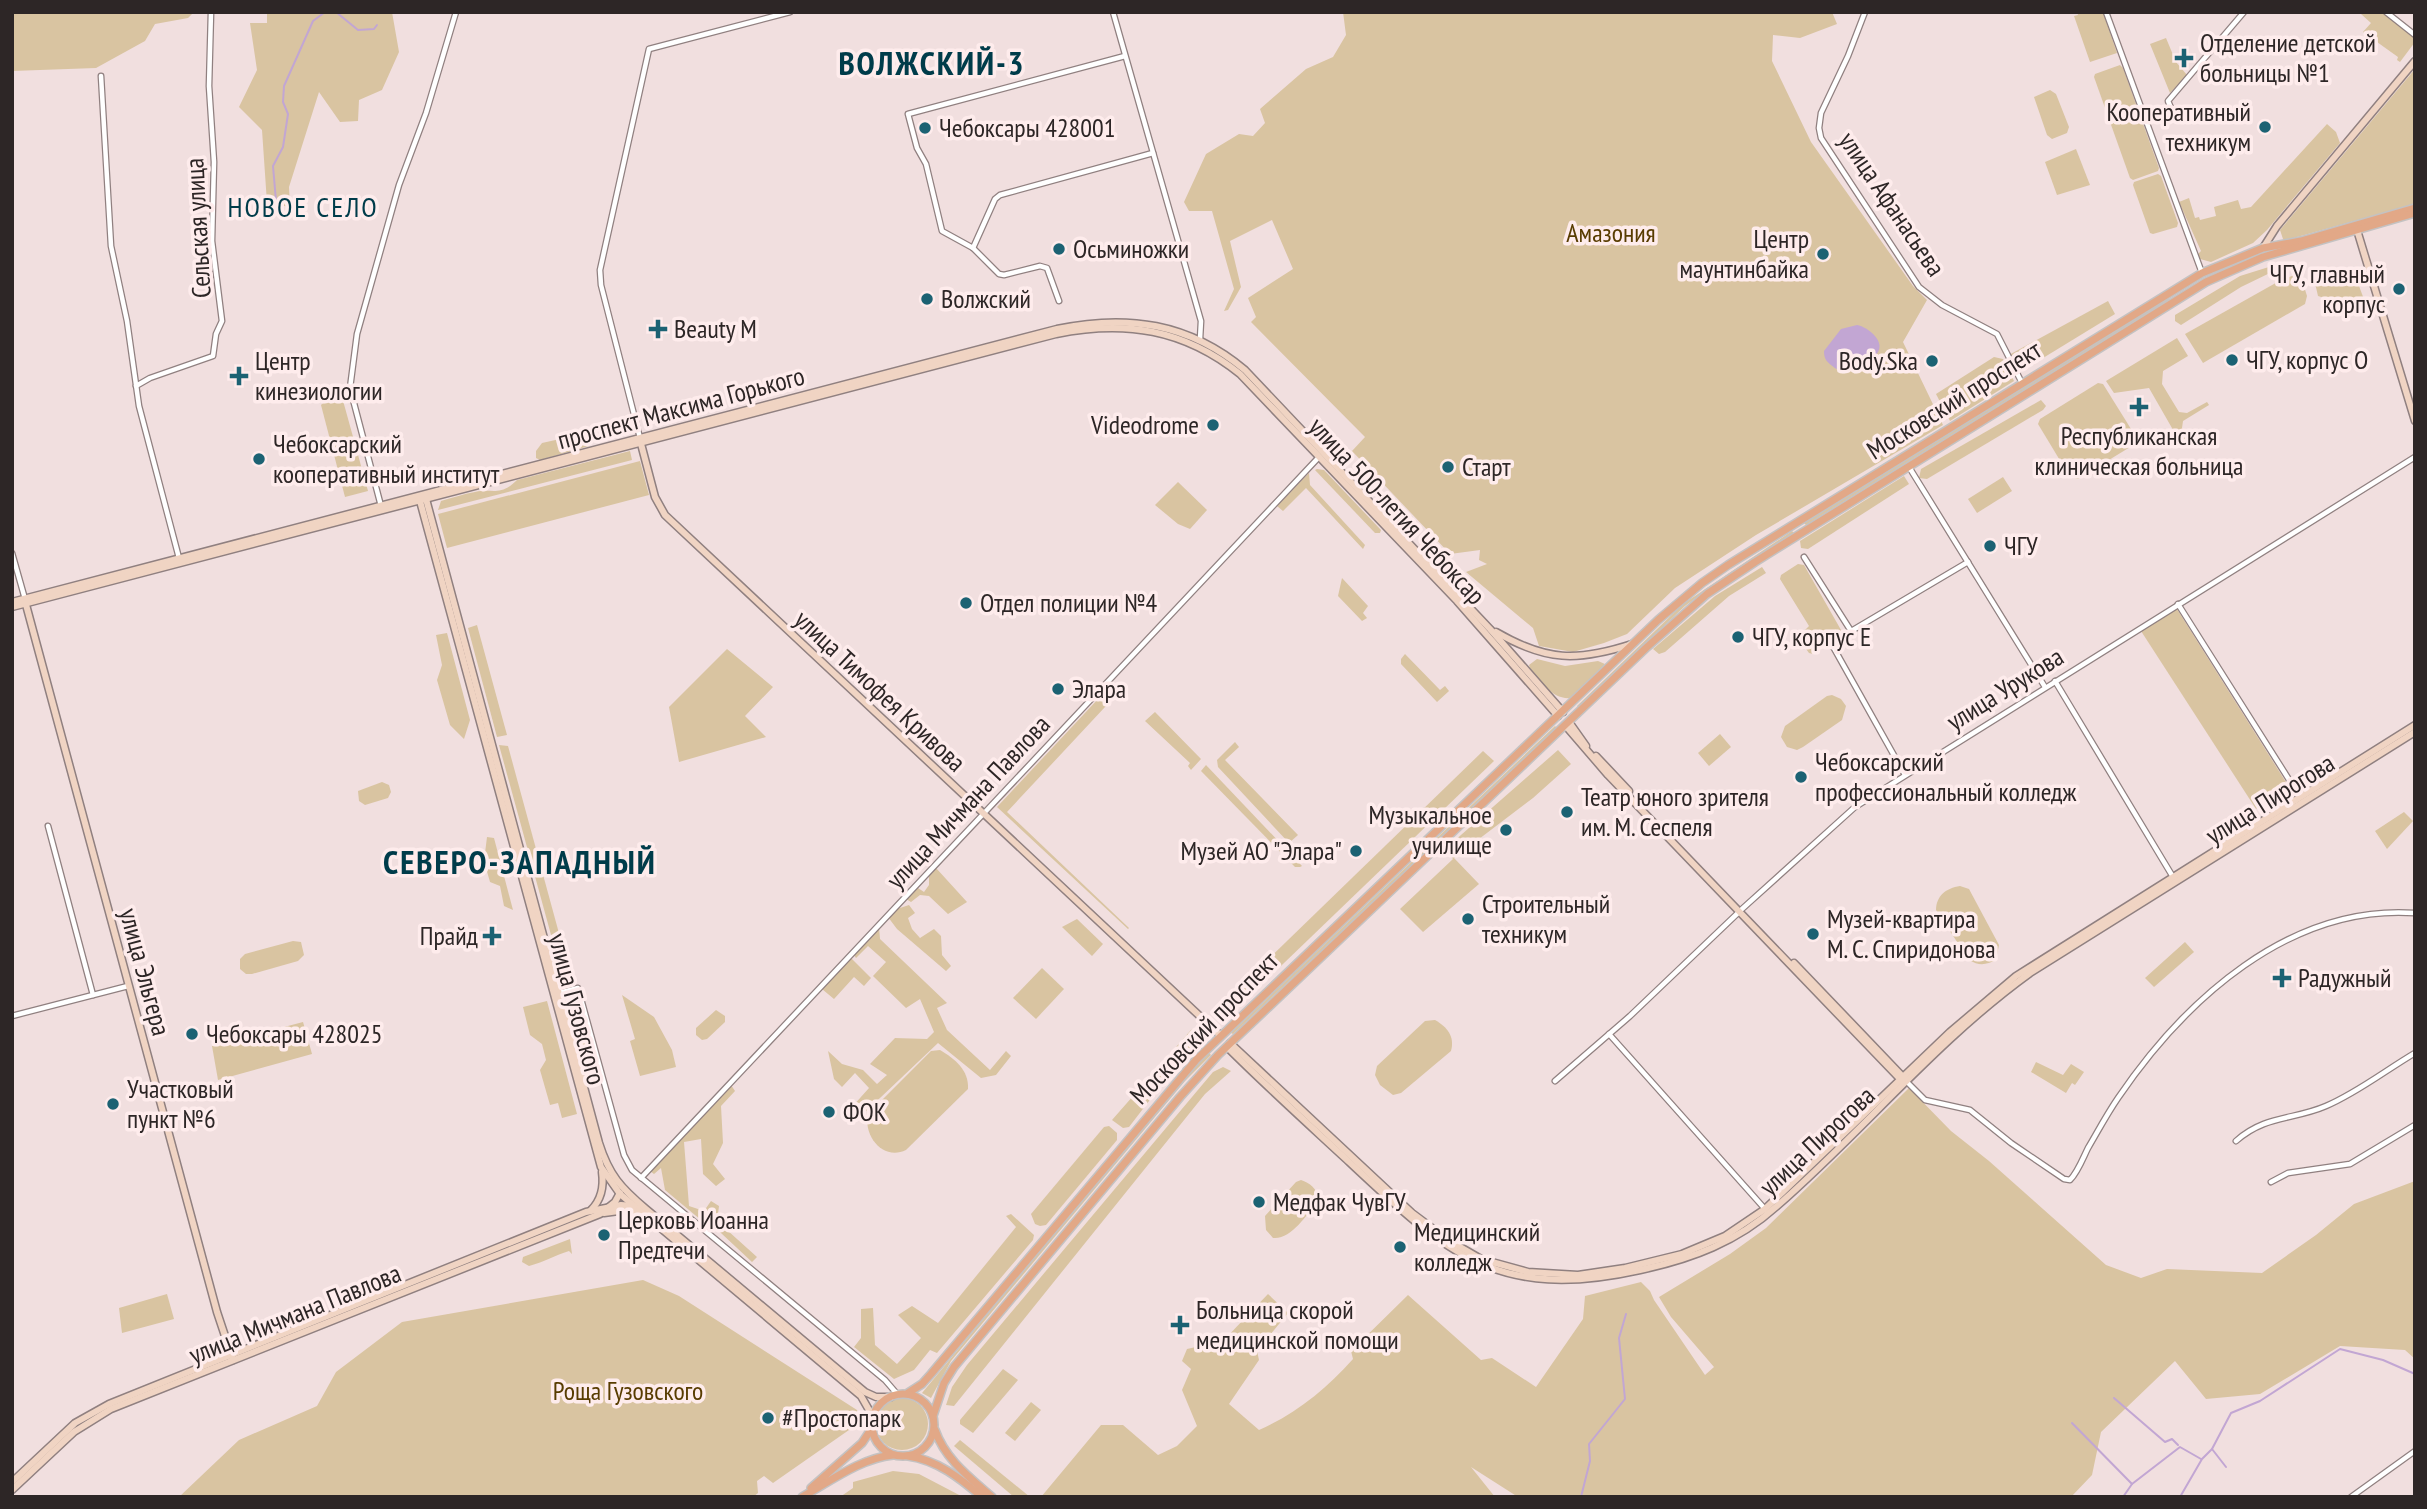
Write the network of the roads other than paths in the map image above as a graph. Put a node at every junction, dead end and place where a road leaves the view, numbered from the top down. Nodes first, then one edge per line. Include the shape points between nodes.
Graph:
1 (211, 12) edge
2 (456, 12) edge
3 (790, 12) edge
4 (1113, 12) edge
5 (1865, 12) edge
6 (2106, 12) edge
7 (2244, 12) edge
8 (2386, 12) edge
9 (2415, 35) edge
10 (1125, 56) junction
11 (2415, 61) edge
12 (101, 76) dead end
13 (2147, 120) junction
14 (1153, 153) junction
15 (2415, 208) edge
16 (2415, 213) edge
17 (2357, 230) junction
18 (973, 248) junction
19 (2263, 253) junction
20 (2202, 273) junction
21 (2206, 282) junction
22 (2168, 293) junction
23 (1059, 301) dead end
24 (2173, 303) junction
25 (1198, 342) junction
26 (2022, 383) junction
27 (136, 386) junction
28 (2415, 421) edge
29 (640, 441) junction
30 (1321, 454) junction
31 (2415, 457) edge
32 (1909, 466) junction
33 (423, 498) junction
34 (381, 506) junction
35 (1797, 522) junction
36 (1391, 527) junction
37 (1803, 532) junction
38 (213, 552) junction
39 (12, 553) edge
40 (1804, 557) dead end
41 (180, 561) junction
42 (1968, 562) junction
43 (25, 601) junction
44 (2178, 604) junction
45 (12, 605) edge
46 (1490, 629) junction
47 (1851, 631) junction
48 (1634, 644) junction
49 (2055, 681) junction
50 (2045, 687) junction
51 (1560, 714) junction
52 (1567, 724) junction
53 (2415, 725) edge
54 (2415, 732) edge
55 (1905, 775) junction
56 (2301, 799) junction
57 (984, 814) junction
58 (48, 826) dead end
59 (2174, 879) junction
60 (1741, 911) junction
61 (2415, 913) edge
62 (128, 986) junction
63 (556, 993) junction
64 (93, 995) junction
65 (12, 1016) edge
66 (1609, 1034) junction
67 (1220, 1035) junction
68 (1228, 1045) junction
69 (2415, 1053) edge
70 (1904, 1080) junction
71 (1555, 1081) dead end
72 (590, 1121) junction
73 (2415, 1125) edge
74 (2236, 1141) dead end
75 (601, 1167) junction
76 (641, 1178) junction
77 (2272, 1182) dead end
78 (621, 1191) junction
79 (611, 1206) junction
80 (634, 1206) junction
81 (1767, 1211) junction
82 (586, 1212) junction
83 (645, 1212) junction
84 (600, 1214) junction
85 (576, 1219) junction
86 (232, 1357) junction
87 (908, 1394) junction
88 (894, 1396) junction
89 (933, 1416) junction
90 (873, 1417) junction
91 (872, 1427) junction
92 (934, 1430) junction
93 (2415, 1451) edge
94 (900, 1456) junction
95 (17, 1480) edge
96 (12, 1490) edge
97 (801, 1497) edge
98 (982, 1497) edge
99 (992, 1497) edge
100 (2349, 1497) edge

1 - 27 street, Сельская улица via 212,241 222,321 213,356
2 - 34 street via 356,334 350,388
3 - 29 street via 649,49 600,270
4 - 10 street
5 - 26 street, улица Афанасьева via 1821,113 1821,138 1919,287 1942,305 1997,334
6 - 13 street
7 - 13 street via 2168,101 2171,107
8 - 9 street
10 - 14 street
10 - 18 street via 908,114 942,231
11 - 19 main road via 2277,226
12 - 27 street via 111,246
13 - 20 street
14 - 18 street via 1000,195
14 - 25 street via 1201,321
15 - 19 main road, Московский проспект
16 - 17 main road, Московский проспект
17 - 19 main road, Московский проспект
17 - 28 main road
18 - 23 street via 999,274 1047,268
19 - 20 main road, Московский проспект
19 - 21 main road, Московский проспект
20 - 21 main road
20 - 22 main road, Московский проспект
21 - 24 main road, Московский проспект
22 - 24 main road
22 - 26 main road, Московский проспект
24 - 32 main road, Московский проспект
25 - 29 main road, проспект Максима Горького via 1150,324 1110,322 1074,328
25 - 30 main road, проспект Максима Горького via 1255,385
26 - 35 main road, Московский проспект
27 - 41 street
29 - 33 main road, проспект Максима Горького
29 - 57 main road, улица Тимофея Кривова via 655,497 665,515
30 - 36 main road, улица 500-летия Чебоксар
30 - 57 street, улица Мичмана Павлова
31 - 44 street, улица Урукова
32 - 37 main road, Московский проспект
32 - 42 street
33 - 34 main road, проспект Максима Горького
33 - 38 main road, проспект Максима Горького
33 - 63 main road, улица Гузовского
34 - 38 main road, проспект Максима Горького
35 - 37 main road
35 - 48 main road, Московский проспект via 1702,583
36 - 46 main road, улица 500-летия Чебоксар
36 - 51 main road, улица 500-летия Чебоксар
37 - 52 main road, Московский проспект via 1707,594
38 - 41 main road, проспект Максима Горького
39 - 43 street
40 - 47 street
41 - 43 main road, проспект Максима Горького
42 - 47 street
42 - 50 street
43 - 45 main road, проспект Максима Горького
43 - 62 main road, улица Эльгера
44 - 49 street, улица Урукова
44 - 56 street
46 - 48 main road via 1554,657 1581,657
46 - 51 main road, улица 500-летия Чебоксар
47 - 55 street via 1831,643
48 - 51 main road, Московский проспект
49 - 50 street, улица Урукова
49 - 59 street
50 - 55 street, улица Урукова
51 - 52 main road
51 - 67 main road, Московский проспект
52 - 60 main road
52 - 68 main road, Московский проспект
53 - 56 main road, улица Пирогова
54 - 56 main road, улица Пирогова
55 - 60 street, улица Урукова via 1845,814
56 - 59 main road, улица Пирогова
57 - 67 main road, улица Тимофея Кривова
57 - 76 street, улица Мичмана Павлова
58 - 64 street
59 - 70 main road, улица Пирогова via 2005,988 1950,1032
60 - 66 street, улица Урукова
60 - 70 main road
61 - 70 street via 2364,914 2313,928 2217,986 2141,1064 2070,1180 2011,1143 1970,1110 1925,1100
62 - 64 street
62 - 86 main road, улица Эльгера
63 - 72 main road, улица Гузовского
63 - 76 street via 578,988 624,1155
64 - 65 street
66 - 71 street, улица Урукова
66 - 81 street
67 - 68 main road
67 - 87 main road, Московский проспект via 1171,1087 931,1374
68 - 81 main road, улица Пирогова via 1424,1226 1456,1249 1507,1271 1595,1276 1626,1271 1683,1257
68 - 89 main road, Московский проспект via 954,1367
69 - 74 street via 2330,1105 2267,1121
70 - 81 main road, улица Пирогова
72 - 75 main road, улица Гузовского
72 - 78 main road, улица Гузовского
73 - 77 street via 2350,1164 2288,1173
75 - 78 main road, улица Гузовского
75 - 82 main road via 600,1198
76 - 88 street via 885,1380
78 - 79 main road
78 - 80 main road, улица Гузовского
78 - 83 main road, улица Гузовского
79 - 80 main road, улица Мичмана Павлова
79 - 82 main road, улица Мичмана Павлова
79 - 84 main road, улица Мичмана Павлова
80 - 83 main road, улица Мичмана Павлова
82 - 85 main road, улица Мичмана Павлова
83 - 84 main road
83 - 88 main road, улица Гузовского via 865,1392
83 - 90 main road, улица Гузовского via 861,1396
84 - 85 main road, улица Мичмана Павлова
85 - 86 main road, улица Мичмана Павлова
86 - 95 main road, улица Мичмана Павлова via 75,1423
87 - 88 main road
87 - 89 main road via 925,1402
88 - 90 main road via 881,1403
89 - 92 main road
90 - 91 main road
91 - 94 main road via 881,1448
91 - 97 main road via 862,1443
92 - 94 main road via 923,1449
92 - 99 main road via 945,1453
93 - 100 street
94 - 97 main road via 872,1460
94 - 98 main road via 946,1470
95 - 96 main road, улица Мичмана Павлова

